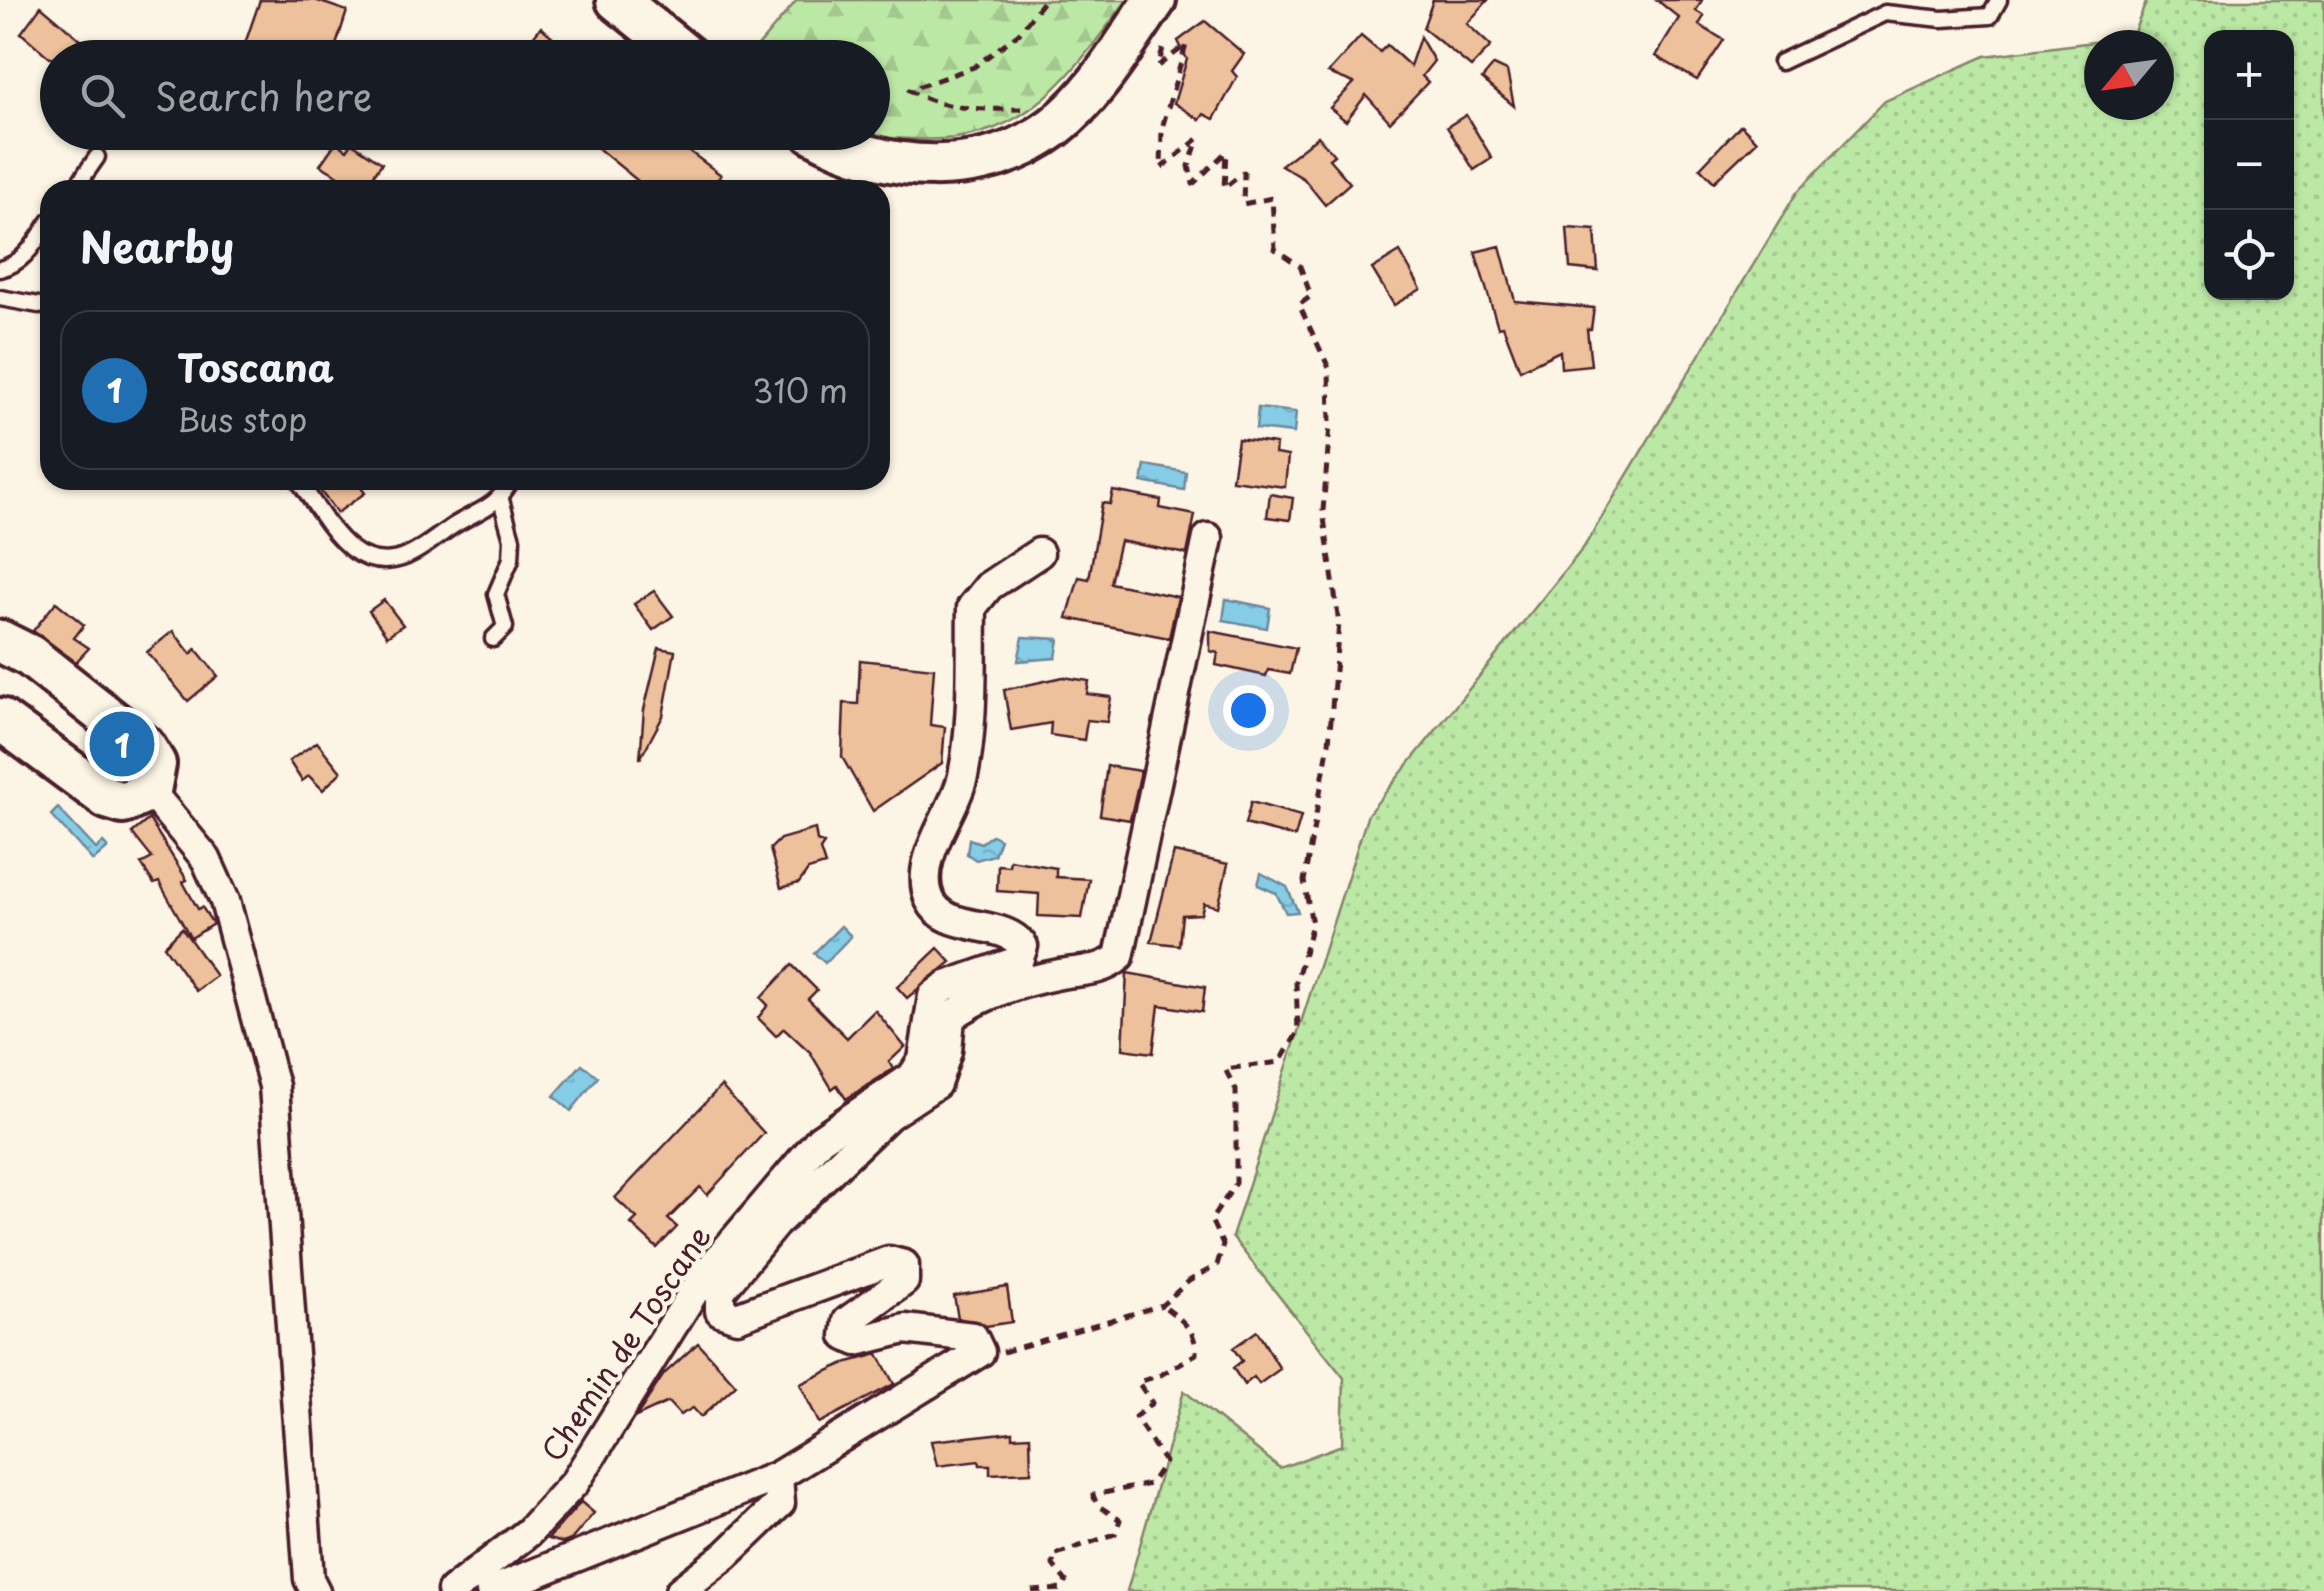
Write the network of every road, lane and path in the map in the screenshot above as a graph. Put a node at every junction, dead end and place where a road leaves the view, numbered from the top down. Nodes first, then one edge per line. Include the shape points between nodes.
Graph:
1 (617, 0) edge
2 (1044, 0) edge
3 (1155, 0) edge
4 (1999, 0) edge
5 (666, 40) edge
6 (1163, 48) dead end
7 (1781, 62) dead end
8 (1051, 129) junction
9 (852, 150) edge
10 (96, 157) dead end
11 (81, 180) edge
12 (40, 235) edge
13 (0, 269) edge
14 (0, 298) edge
15 (40, 305) edge
16 (305, 490) edge
17 (506, 490) edge
18 (501, 500) junction
19 (1208, 538) dead end
20 (1039, 553) dead end
21 (493, 639) dead end
22 (0, 642) edge
23 (0, 719) edge
24 (150, 792) junction
25 (1162, 1304) junction
26 (980, 1352) junction
27 (778, 1476) junction
28 (468, 1590) edge
29 (315, 1591) edge
30 (680, 1591) edge
31 (1032, 1591) edge

1 - 5 main road
2 - 8 path via 1019,33 974,67 909,90 986,110 1032,109
3 - 8 main road via 1087,94
4 - 7 lane via 1990,16 1885,13
6 - 25 path via 1158,66 1186,45 1162,128 1161,168 1198,139 1189,166 1193,184 1226,152 1224,188 1244,172 1243,204 1272,198 1275,249 1300,266 1311,296 1299,305 1329,368 1322,511 1339,623 1329,743 1304,881 1312,924 1296,982 1298,1032 1280,1062 1225,1069 1236,1090 1236,1184 1211,1220 1223,1245 1217,1265
8 - 9 main road via 984,158 938,166 872,159
10 - 11 lane
12 - 13 lane via 13,266
14 - 15 lane
16 - 18 lane via 336,536 377,562 406,556
17 - 18 lane
18 - 21 lane via 511,560 496,594 505,627
19 - 26 street via 1119,957 1105,968 1057,974 967,1004 950,1018 936,1084 848,1152 774,1224 720,1291 720,1312 737,1317 889,1261 904,1265 904,1281 848,1321 846,1336 857,1341 905,1329 973,1337
20 - 28 street, Chemin de Toscane via 988,586 972,608 962,779 926,873 930,901 949,918 1014,934 1022,946 1018,961 934,996 923,1060 912,1077 820,1138 703,1277 576,1482
22 - 24 main road via 30,656 144,746 156,764
23 - 24 main road via 107,798 123,803
24 - 29 street via 206,860 225,901 274,1086 309,1580
25 - 26 path via 1004,1352
25 - 31 path via 1197,1340 1196,1354 1138,1382 1152,1404 1134,1417 1165,1462 1150,1484 1093,1495 1120,1520 1115,1534 1054,1555 1053,1565 1066,1581 1062,1589
26 - 27 street
27 - 28 street
27 - 30 street via 780,1503

